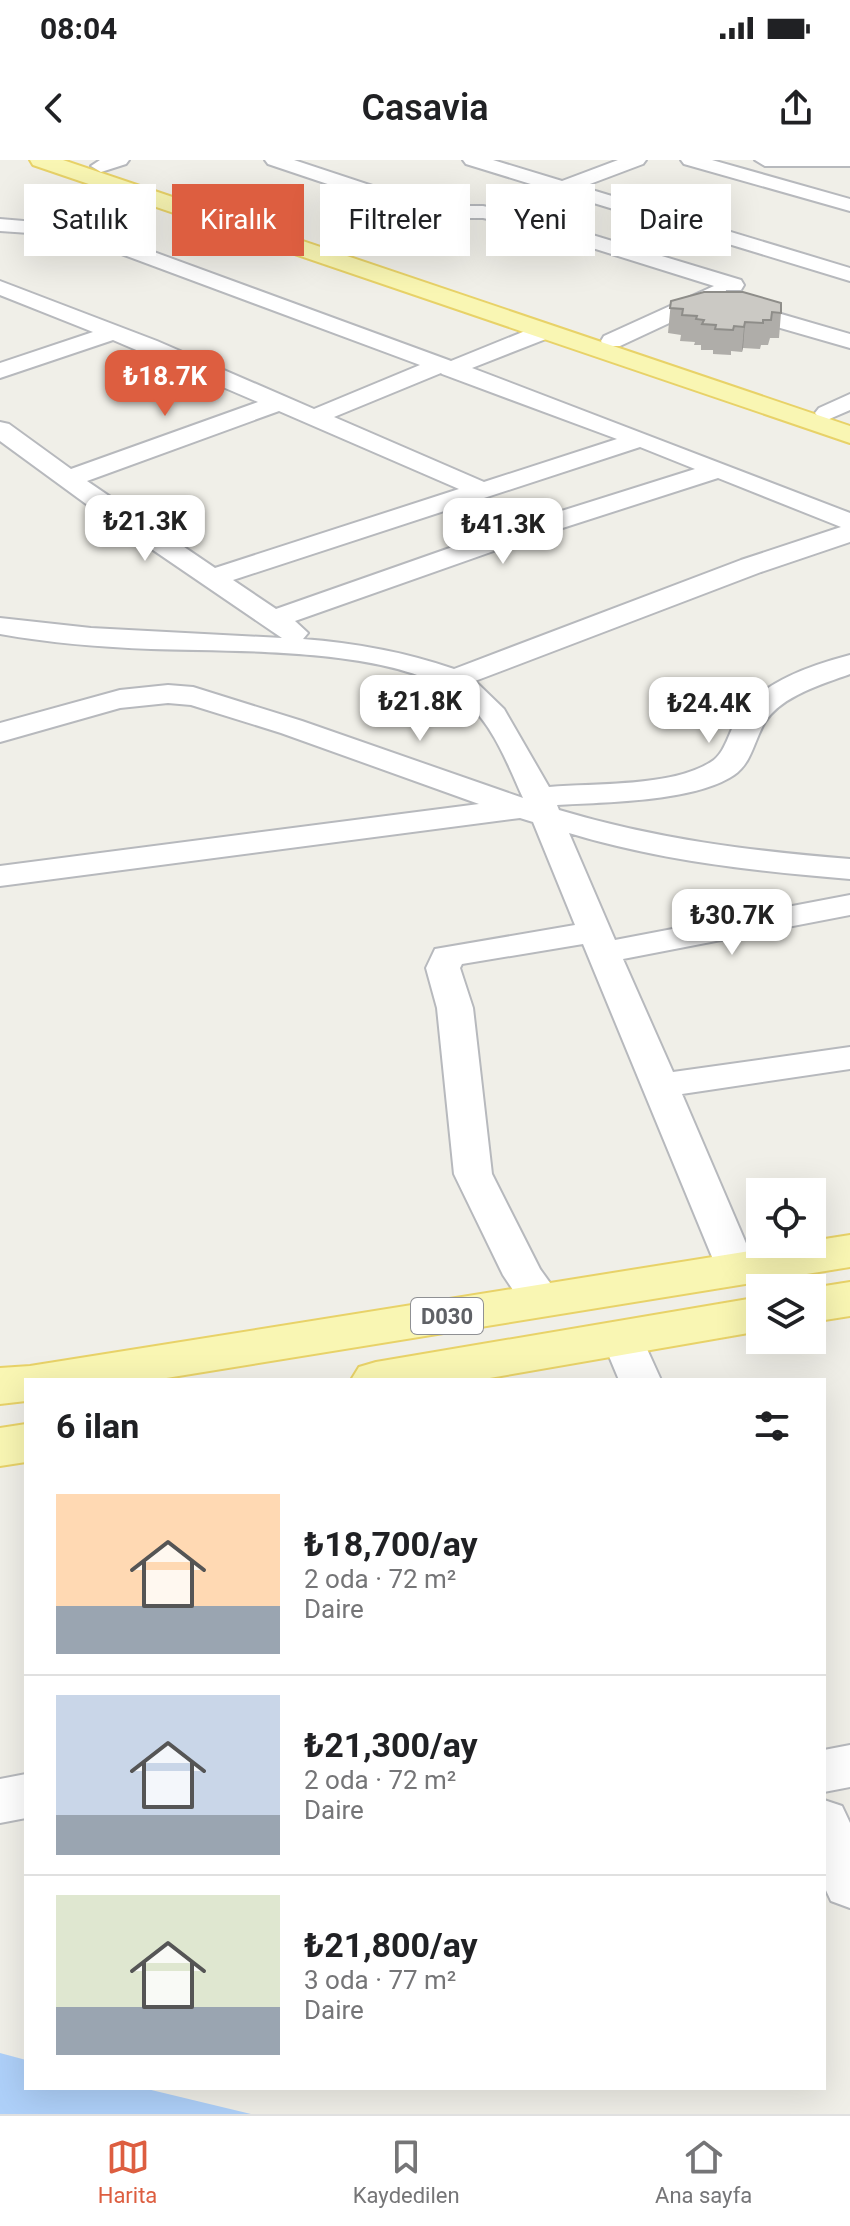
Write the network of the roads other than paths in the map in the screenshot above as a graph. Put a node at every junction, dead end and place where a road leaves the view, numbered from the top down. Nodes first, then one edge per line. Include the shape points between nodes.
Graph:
1 (41, 160) edge
2 (275, 160) edge
3 (473, 160) edge
4 (636, 160) edge
5 (691, 160) edge
6 (765, 160) edge
7 (850, 160) edge
8 (101, 162) edge
9 (347, 184) edge
10 (551, 184) edge
11 (574, 184) edge
12 (595, 197) edge
13 (850, 205) edge
14 (486, 211) edge
15 (470, 212) edge
16 (483, 212) junction
17 (0, 225) edge
18 (320, 242) edge
19 (361, 256) edge
20 (792, 257) junction
21 (850, 275) edge
22 (733, 285) junction
23 (0, 287) edge
24 (703, 298) junction
25 (114, 332) junction
26 (543, 332) junction
27 (612, 341) junction
28 (850, 341) edge
29 (445, 367) junction
30 (0, 371) edge
31 (850, 401) edge
32 (278, 403) junction
33 (838, 417) edge
34 (312, 418) junction
35 (0, 429) edge
36 (850, 435) edge
37 (641, 439) junction
38 (718, 470) junction
39 (68, 479) junction
40 (482, 490) junction
41 (850, 522) edge
42 (850, 533) edge
43 (212, 578) junction
44 (273, 619) junction
45 (0, 626) edge
46 (319, 650) junction
47 (850, 664) edge
48 (454, 679) junction
49 (0, 733) edge
50 (0, 755) edge
51 (536, 807) junction
52 (466, 815) junction
53 (850, 869) edge
54 (0, 876) edge
55 (850, 905) edge
56 (600, 942) junction
57 (850, 1058) edge
58 (659, 1086) junction
59 (850, 1251) edge
60 (737, 1269) junction
61 (850, 1299) edge
62 (542, 1301) junction
63 (826, 1303) edge
64 (746, 1319) edge
65 (631, 1359) edge
66 (57, 1378) edge
67 (400, 1378) edge
68 (24, 1383) edge
69 (0, 1386) edge
70 (24, 1443) edge
71 (0, 1447) edge
72 (850, 1766) edge
73 (826, 1771) edge
74 (24, 1796) edge
75 (0, 1801) edge
76 (826, 1827) edge
77 (850, 1885) edge

1 - 26 main road
2 - 9 street
3 - 10 street
4 - 11 street
5 - 13 street
6 - 7 street
8 - 18 main road
12 - 20 street
14 - 16 street
15 - 16 street
16 - 22 street
17 - 29 street via 76,230
19 - 27 main road
20 - 21 street
20 - 22 street
22 - 24 street
23 - 25 street
24 - 27 street
24 - 28 street
25 - 30 street
25 - 32 street
26 - 29 street
26 - 36 main road
27 - 33 main road
29 - 34 street
29 - 37 street
31 - 33 street
32 - 34 street
32 - 39 street
34 - 40 street
35 - 39 street
37 - 38 street
37 - 40 street
38 - 41 street
38 - 44 street
39 - 43 street
40 - 43 street
42 - 48 street
43 - 44 street
44 - 46 street
45 - 46 street
46 - 48 street via 400,661
47 - 51 street via 757,712 737,752 715,774
48 - 51 street via 474,692 516,750
49 - 51 street via 108,701 168,693 231,707
50 - 52 street via 142,711 172,710
51 - 52 street
51 - 53 street via 588,829 687,852
51 - 56 street
52 - 54 street
55 - 56 street
56 - 58 street
56 - 62 street via 447,956 443,968 455,1008 473,1174 523,1275
57 - 58 street
58 - 60 street
59 - 60 main road, D030
60 - 62 main road, D030
61 - 63 main road
62 - 66 main road, D030
64 - 65 main road
65 - 67 main road
68 - 69 main road
70 - 71 main road
72 - 73 street
74 - 75 street
76 - 77 street

